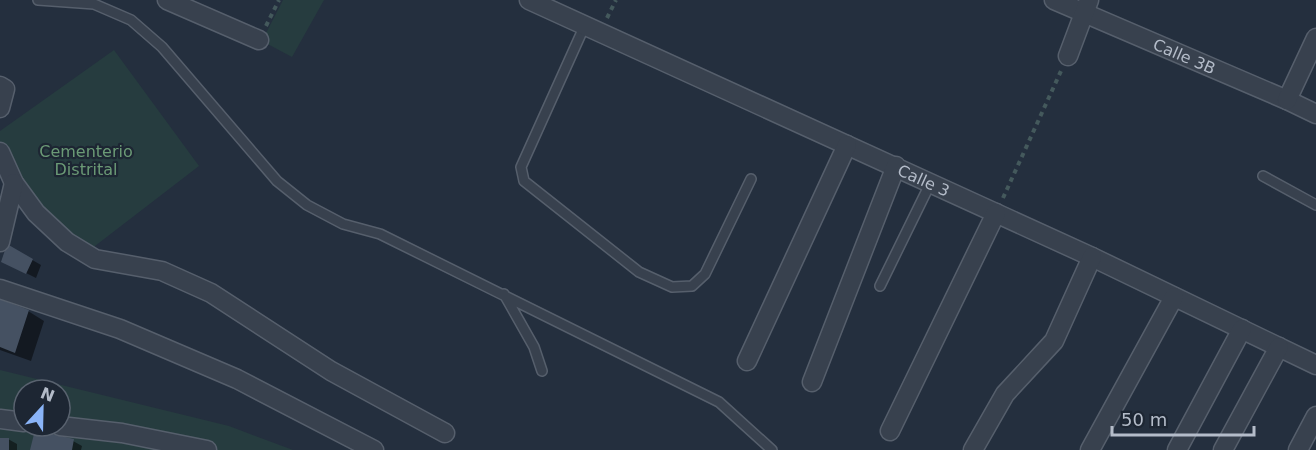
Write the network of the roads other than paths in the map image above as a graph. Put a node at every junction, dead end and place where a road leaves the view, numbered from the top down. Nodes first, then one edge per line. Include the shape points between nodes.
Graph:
1 (39, 0) edge
2 (167, 0) edge
3 (529, 0) edge
4 (1054, 0) edge
5 (1086, 7) edge
6 (585, 25) junction
7 (1316, 38) edge
8 (259, 40) road end
9 (1068, 56) road end
10 (0, 86) edge
11 (1287, 100) junction
12 (0, 108) edge
13 (1316, 114) edge
14 (848, 145) junction
15 (0, 152) edge
16 (896, 166) junction
17 (1263, 176) dead end
18 (751, 179) dead end
19 (14, 183) junction
20 (931, 183) junction
21 (1316, 205) edge
22 (996, 213) junction
23 (0, 242) edge
24 (1092, 257) junction
25 (880, 286) dead end
26 (0, 289) edge
27 (504, 294) junction
28 (1174, 297) junction
29 (1242, 330) junction
30 (1279, 348) junction
31 (747, 361) dead end
32 (1316, 365) edge
33 (542, 370) dead end
34 (812, 382) dead end
35 (1316, 416) edge
36 (72, 429) edge
37 (890, 431) dead end
38 (445, 434) dead end
39 (120, 442) edge
40 (203, 449) edge
41 (374, 450) edge
42 (772, 450) edge
43 (973, 450) edge
44 (1090, 450) edge
45 (1178, 450) edge
46 (1223, 450) edge
47 (1298, 450) edge

1 - 27 lane via 94,4 131,20 162,47 278,181 307,205 343,224 380,234
2 - 8 street
3 - 6 street, Calle 3
4 - 5 street, Calle 3B
5 - 9 street
5 - 11 street, Calle 3B
6 - 14 street, Calle 3
6 - 18 lane via 521,167 524,182 639,272 672,287 692,286 705,274
7 - 11 street
10 - 12 street via 5,89
11 - 13 street, Calle 3B
14 - 16 street, Calle 3
14 - 31 street
15 - 19 street
16 - 20 street, Calle 3
16 - 34 street
17 - 21 lane
19 - 23 street
19 - 38 street via 36,213 76,248 95,259 162,271 211,293 331,371
20 - 22 street, Calle 3
20 - 25 lane
22 - 24 street, Calle 3
22 - 37 street
24 - 28 street, Calle 3
24 - 43 street via 1054,341 1005,394
26 - 41 street via 120,329 237,379
27 - 33 lane via 534,346
27 - 42 lane via 719,402
28 - 29 street, Calle 3
28 - 44 street
29 - 30 street, Calle 3
29 - 45 street
30 - 32 street, Calle 3
30 - 46 street
35 - 47 street
36 - 39 street
39 - 40 street

